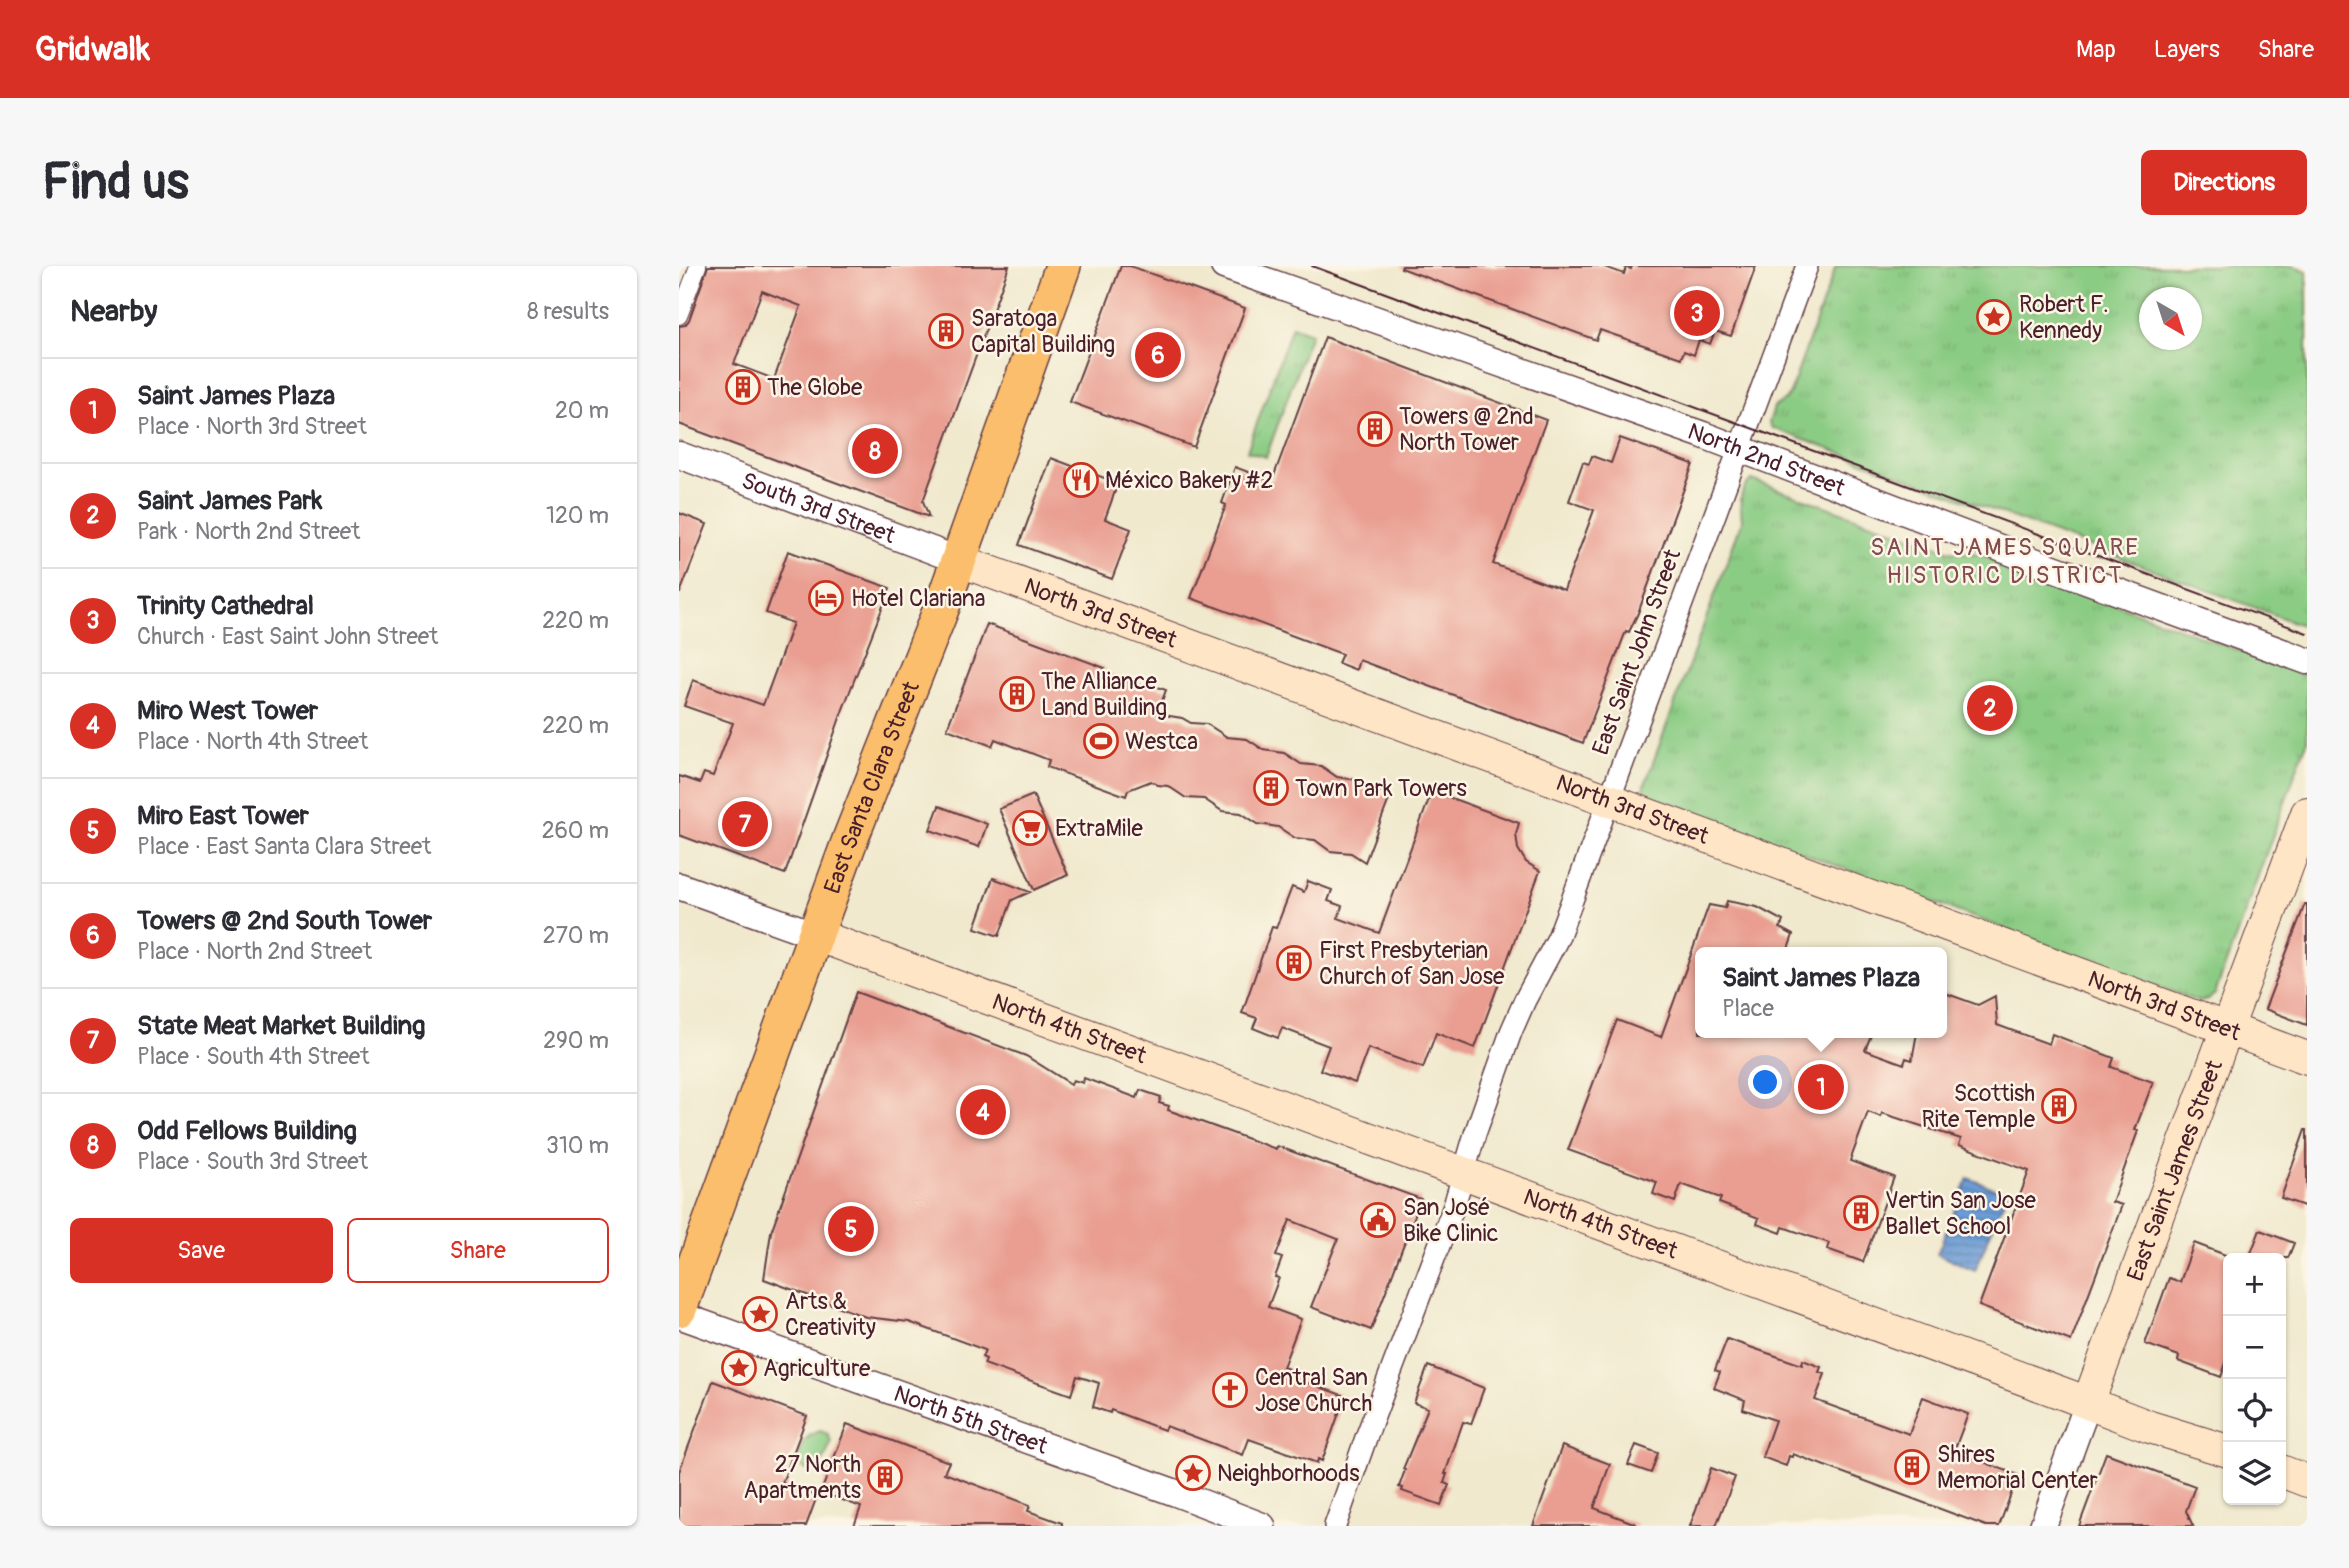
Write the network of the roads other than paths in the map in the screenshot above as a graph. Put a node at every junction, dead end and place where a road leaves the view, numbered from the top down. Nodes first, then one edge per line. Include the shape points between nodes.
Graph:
1 (698, 266) edge
2 (1063, 266) edge
3 (1224, 266) edge
4 (1807, 266) edge
5 (679, 316) edge
6 (1739, 449) junction
7 (679, 455) edge
8 (958, 560) junction
9 (2307, 661) edge
10 (1609, 801) junction
11 (2307, 813) edge
12 (679, 886) edge
13 (816, 935) junction
14 (2227, 1028) junction
15 (2307, 1058) edge
16 (1462, 1175) junction
17 (679, 1308) edge
18 (679, 1315) edge
19 (2088, 1403) junction
20 (2223, 1449) edge
21 (2286, 1473) edge
22 (2307, 1481) edge
23 (1262, 1526) edge
24 (1335, 1526) edge
25 (2043, 1526) edge

1 - 5 street
2 - 8 main road, East Santa Clara Street
3 - 6 street, North 2nd Street
4 - 6 street, East Saint John Street
6 - 9 street, North 2nd Street
6 - 10 street, East Saint John Street
7 - 8 street, South 3rd Street
8 - 10 main road, North 3rd Street
8 - 13 main road, East Santa Clara Street
10 - 14 main road, North 3rd Street
10 - 16 street, East Saint John Street via 1557,938 1511,1032
11 - 14 main road, East Saint James Street
12 - 13 street
13 - 16 main road, North 4th Street
13 - 17 main road, East Santa Clara Street
14 - 15 main road, North 3rd Street
14 - 19 main road, East Saint James Street
16 - 19 main road, North 4th Street
16 - 24 street, East Saint John Street
18 - 23 street, North 5th Street
19 - 20 main road, North 4th Street
19 - 25 street, East Saint James Street
21 - 22 main road

